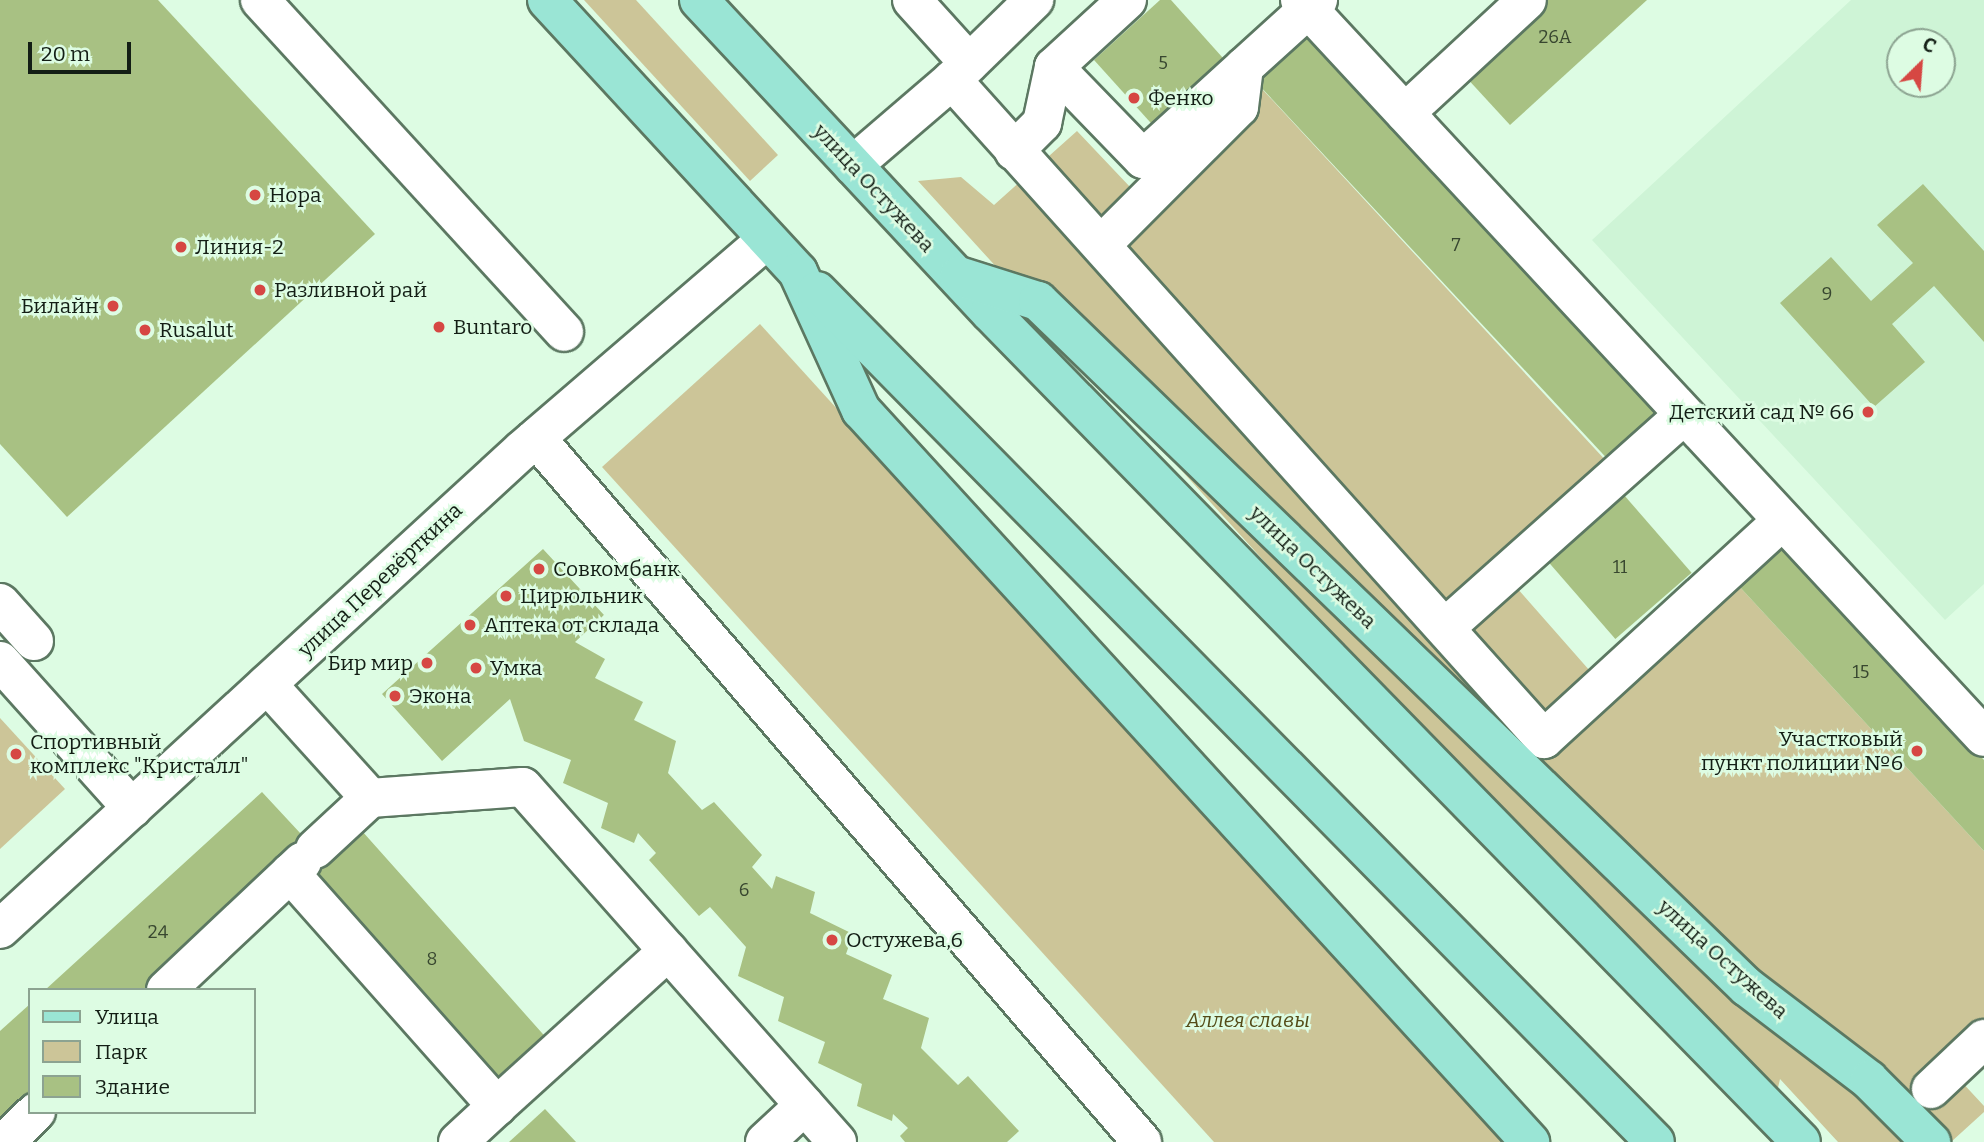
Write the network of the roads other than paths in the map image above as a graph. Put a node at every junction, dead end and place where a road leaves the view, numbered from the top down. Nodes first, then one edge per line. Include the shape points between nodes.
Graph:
1 (260, 0) edge
2 (547, 0) edge
3 (699, 0) edge
4 (912, 0) edge
5 (1034, 0) edge
6 (1127, 0) edge
7 (1527, 0) edge
8 (1309, 3) edge
9 (1055, 67) junction
10 (1244, 67) junction
11 (961, 71) junction
12 (1405, 113) junction
13 (1014, 151) junction
14 (853, 165) junction
15 (767, 239) junction
16 (1101, 245) junction
17 (798, 272) junction
18 (953, 274) junction
19 (564, 332) dead end
20 (1684, 415) junction
21 (536, 438) junction
22 (1782, 521) junction
23 (0, 603) edge
24 (1446, 627) junction
25 (34, 641) dead end
26 (0, 661) edge
27 (267, 684) junction
28 (1977, 715) edge
29 (370, 797) junction
30 (132, 808) junction
31 (302, 861) junction
32 (0, 929) edge
33 (668, 951) junction
34 (168, 988) edge
35 (1984, 1039) edge
36 (1931, 1088) dead end
37 (497, 1105) junction
38 (805, 1105) junction
39 (34, 1114) edge
40 (5, 1142) edge
41 (458, 1142) edge
42 (765, 1142) edge
43 (837, 1142) edge
44 (1142, 1142) edge
45 (1530, 1142) edge
46 (1655, 1142) edge
47 (1801, 1142) edge
48 (1931, 1142) edge

1 - 19 street
2 - 15 main road
3 - 14 main road, улица Остужева
4 - 11 street
5 - 11 street
6 - 9 street
7 - 12 street
8 - 10 street
8 - 12 street
9 - 10 street via 1143,159
9 - 13 street via 1042,123
10 - 16 street via 1239,107
11 - 13 street
11 - 14 street
12 - 20 street
13 - 16 street
14 - 18 main road, улица Остужева
15 - 17 main road
15 - 21 street, улица Перевёрткина
16 - 24 street
17 - 45 main road via 861,410
17 - 46 main road
18 - 47 main road
18 - 48 main road, улица Остужева via 1038,301 1747,987 1869,1080
20 - 22 street
20 - 24 street
21 - 27 street, улица Перевёрткина
21 - 44 street
22 - 24 street via 1544,739
22 - 28 street
23 - 25 street
26 - 30 street
27 - 29 street
27 - 30 street, улица Перевёрткина
29 - 31 street
29 - 33 street via 523,788
30 - 32 street, улица Перевёрткина
31 - 34 street
31 - 37 street
33 - 37 street
33 - 38 street
35 - 36 street
37 - 41 street
38 - 42 street
38 - 43 street
39 - 40 street

